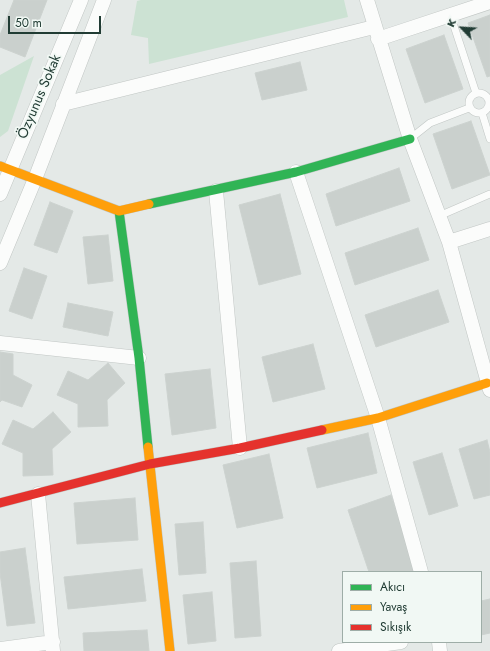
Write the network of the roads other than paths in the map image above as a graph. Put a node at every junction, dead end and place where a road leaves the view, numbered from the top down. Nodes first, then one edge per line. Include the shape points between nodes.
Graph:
1 (81, 0) edge
2 (104, 0) edge
3 (367, 0) edge
4 (490, 2) edge
5 (454, 26) dead end
6 (376, 33) junction
7 (476, 93) junction
8 (63, 104) junction
9 (469, 108) junction
10 (482, 113) junction
11 (410, 139) junction
12 (490, 139) edge
13 (5, 168) edge
14 (296, 172) junction
15 (35, 179) junction
16 (216, 191) junction
17 (0, 194) edge
18 (490, 194) edge
19 (119, 211) junction
20 (439, 216) junction
21 (490, 229) edge
22 (449, 242) junction
23 (0, 263) edge
24 (0, 343) edge
25 (139, 358) junction
26 (489, 386) edge
27 (378, 418) junction
28 (240, 448) junction
29 (150, 464) junction
30 (38, 494) junction
31 (0, 503) edge
32 (421, 571) edge
33 (394, 643) edge
34 (53, 646) edge
35 (0, 649) edge
36 (170, 651) edge
37 (339, 651) edge

1 - 13 street, Özyunus Sokak
2 - 8 street
3 - 6 street
4 - 6 street
5 - 7 lane
6 - 8 street
6 - 11 street
7 - 9 lane via 468,101
7 - 10 lane via 483,93 488,98 488,109
8 - 15 street
9 - 10 lane via 475,113
9 - 11 lane via 430,123
10 - 12 lane
11 - 14 street
11 - 20 street
13 - 15 street
13 - 17 street, Özyunus Sokak
14 - 16 street
14 - 27 street
15 - 19 street
15 - 23 street
16 - 19 street
16 - 28 street
18 - 20 lane
19 - 25 street
20 - 22 street
21 - 22 street
22 - 26 street
24 - 25 street
25 - 29 street
26 - 27 street
27 - 28 street
27 - 32 street
28 - 29 street
29 - 30 street
29 - 36 street
30 - 31 street
30 - 34 street
33 - 37 street
34 - 35 street

